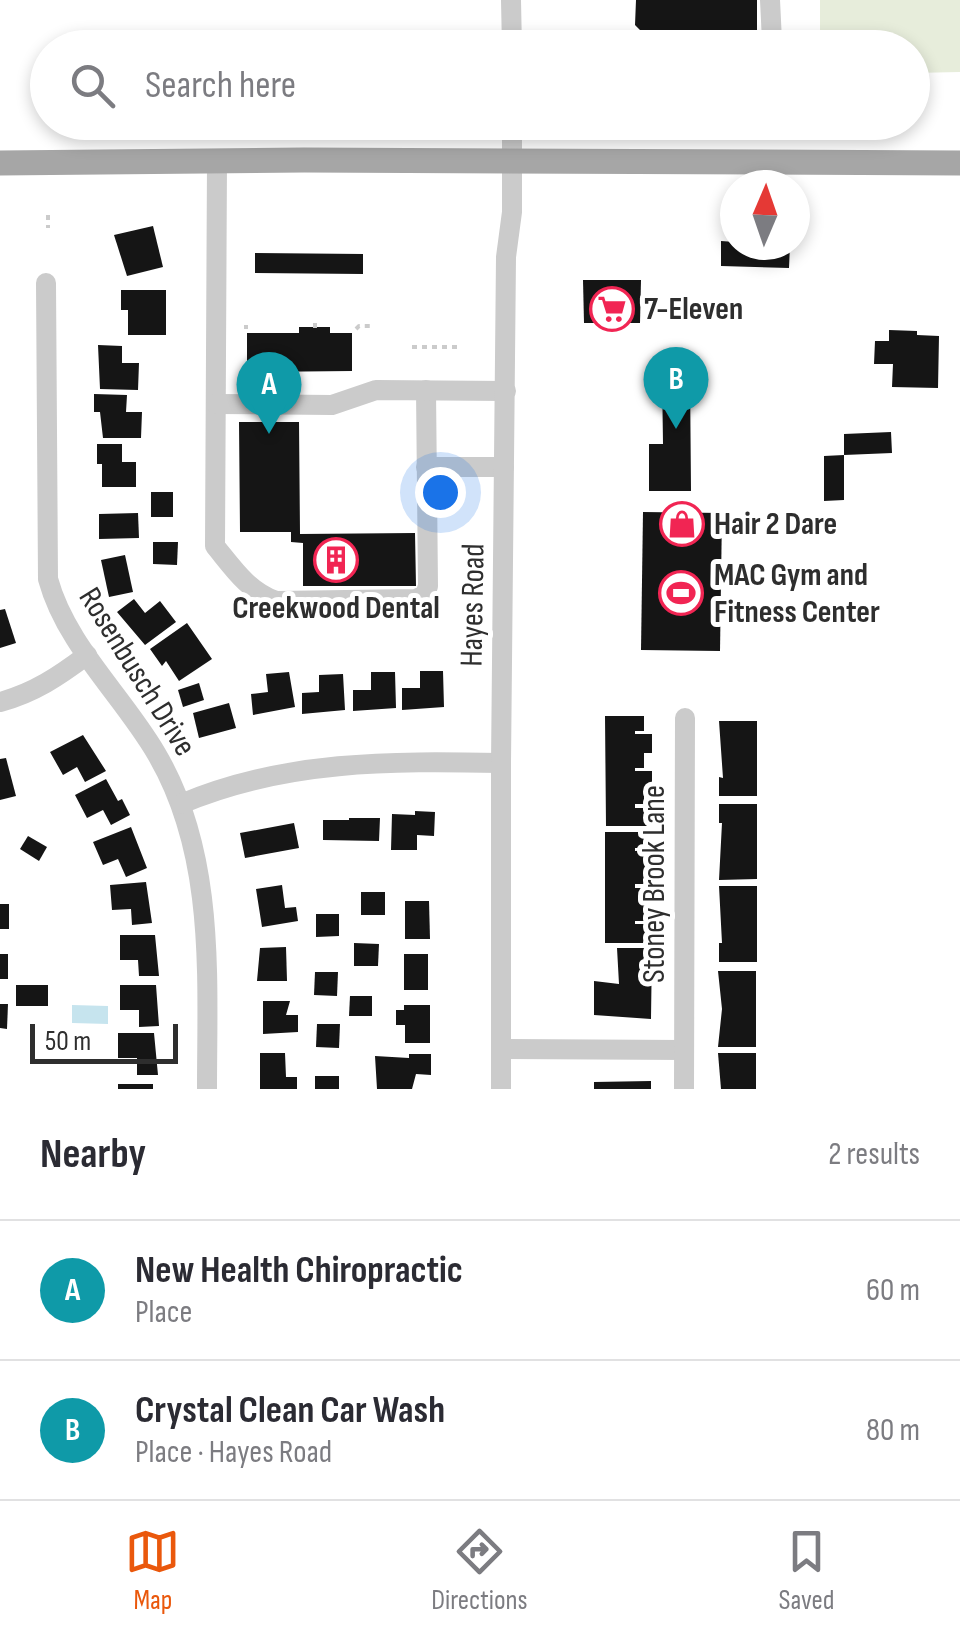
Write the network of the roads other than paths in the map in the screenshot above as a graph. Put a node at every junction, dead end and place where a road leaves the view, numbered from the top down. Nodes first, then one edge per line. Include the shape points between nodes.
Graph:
1 (511, 0) edge
2 (770, 0) edge
3 (512, 30) edge
4 (771, 30) edge
5 (512, 140) edge
6 (512, 161) junction
7 (217, 162) junction
8 (0, 163) edge
9 (960, 163) edge
10 (46, 283) dead end
11 (426, 390) junction
12 (506, 390) junction
13 (216, 404) junction
14 (426, 467) junction
15 (504, 467) junction
16 (87, 655) junction
17 (0, 702) edge
18 (685, 718) dead end
19 (501, 763) junction
20 (181, 804) junction
21 (502, 1049) junction
22 (684, 1050) junction
23 (206, 1089) edge
24 (502, 1089) edge
25 (684, 1089) edge

1 - 3 street
2 - 4 street
5 - 6 street, Hayes Road
6 - 7 main road
6 - 9 main road
6 - 12 street, Hayes Road
7 - 8 main road
7 - 13 street
10 - 16 street, Rosenbusch Drive via 48,579 60,614
11 - 12 street
11 - 13 street via 376,390 332,405
11 - 14 street
12 - 15 street, Hayes Road
13 - 14 street via 215,546 259,595 425,595
14 - 15 street
15 - 19 street, Hayes Road
16 - 17 street via 52,681
16 - 20 street, Rosenbusch Drive via 158,756
18 - 22 street, Stoney Brook Lane
19 - 20 street via 343,763 254,778
19 - 21 street, Hayes Road
20 - 23 street, Rosenbusch Drive via 207,933
21 - 22 street
21 - 24 street, Hayes Road
22 - 25 street, Stoney Brook Lane

